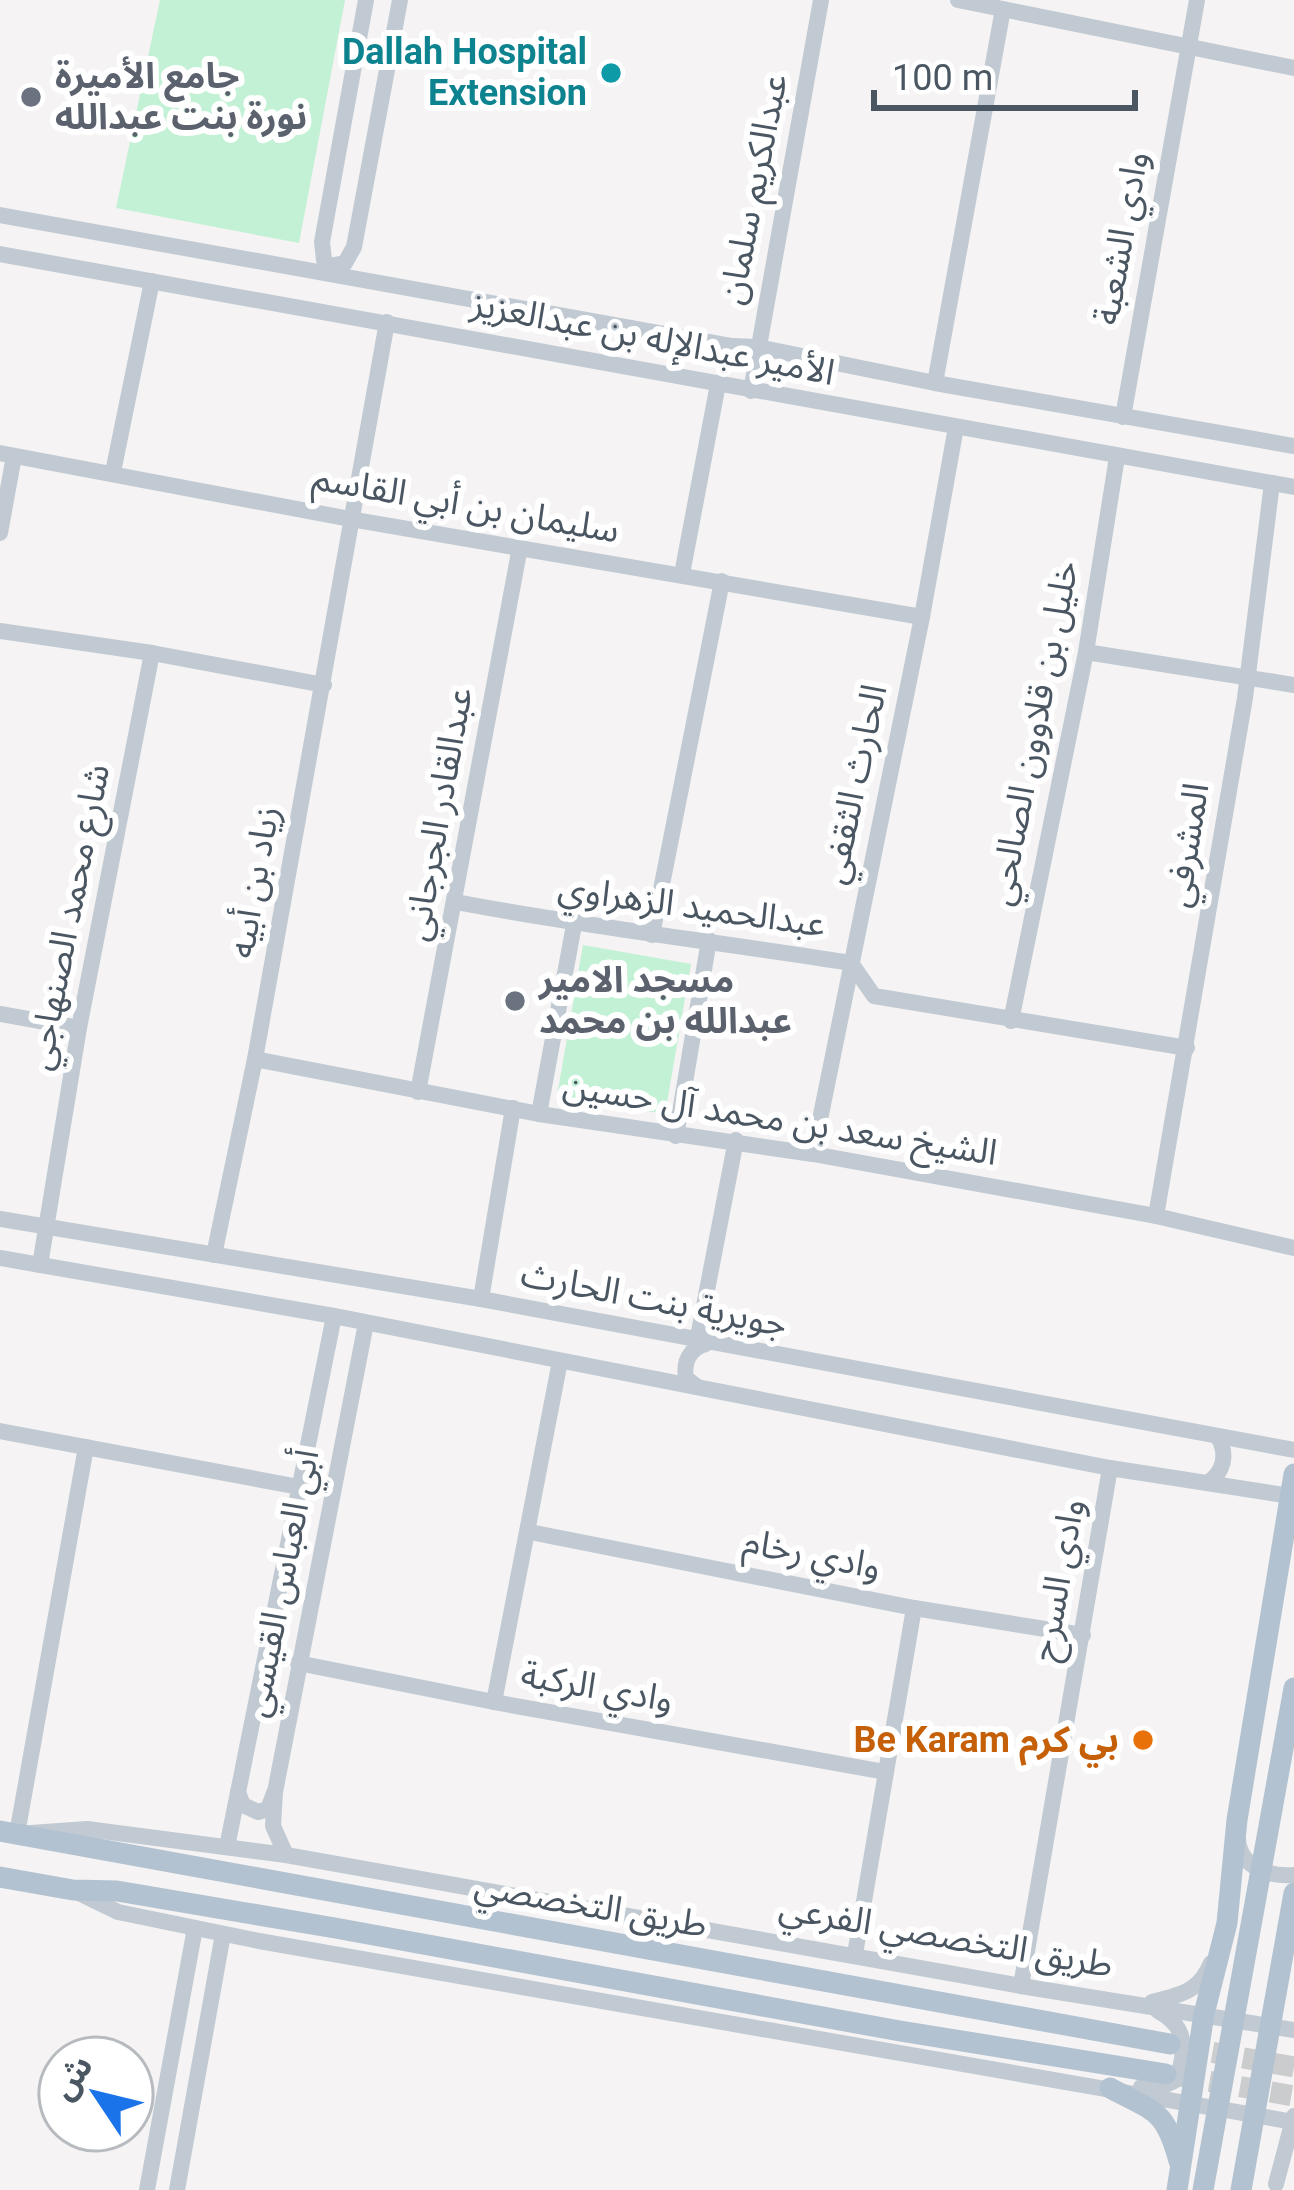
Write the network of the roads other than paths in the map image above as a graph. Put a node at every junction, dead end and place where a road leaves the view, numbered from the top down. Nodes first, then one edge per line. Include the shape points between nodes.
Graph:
1 (366, 0) edge
2 (400, 0) edge
3 (821, 0) edge
4 (958, 0) edge
5 (1197, 0) edge
6 (1003, 9) junction
7 (1189, 48) junction
8 (1294, 68) edge
9 (340, 141) junction
10 (374, 141) junction
11 (0, 215) edge
12 (0, 254) edge
13 (152, 281) junction
14 (387, 322) junction
15 (757, 346) junction
16 (935, 382) junction
17 (718, 384) junction
18 (751, 391) junction
19 (1123, 417) junction
20 (956, 428) junction
21 (1294, 446) edge
22 (7, 454) edge
23 (1117, 457) junction
24 (113, 472) junction
25 (1272, 483) junction
26 (1294, 487) edge
27 (350, 519) junction
28 (0, 533) edge
29 (520, 547) junction
30 (682, 574) junction
31 (722, 581) junction
32 (922, 617) junction
33 (0, 631) edge
34 (1086, 652) junction
35 (152, 653) junction
36 (1248, 677) junction
37 (324, 685) junction
38 (1294, 685) edge
39 (456, 902) junction
40 (574, 925) junction
41 (652, 935) junction
42 (709, 940) junction
43 (850, 963) junction
44 (0, 1014) edge
45 (1011, 1021) junction
46 (79, 1028) junction
47 (1186, 1048) junction
48 (255, 1059) junction
49 (418, 1092) junction
50 (513, 1108) junction
51 (539, 1114) junction
52 (676, 1136) junction
53 (736, 1140) junction
54 (813, 1154) junction
55 (1156, 1216) junction
56 (0, 1219) edge
57 (46, 1227) junction
58 (1294, 1248) edge
59 (214, 1255) junction
60 (0, 1258) edge
61 (40, 1265) junction
62 (481, 1299) junction
63 (334, 1316) junction
64 (366, 1323) junction
65 (666, 1336) junction
66 (702, 1343) junction
67 (560, 1361) junction
68 (323, 1367) junction
69 (356, 1372) junction
70 (655, 1380) junction
71 (701, 1389) junction
72 (0, 1431) edge
73 (1218, 1438) junction
74 (86, 1447) junction
75 (1294, 1450) edge
76 (1110, 1468) junction
77 (1207, 1483) junction
78 (1292, 1485) edge
79 (299, 1487) junction
80 (530, 1532) junction
81 (914, 1608) junction
82 (1083, 1635) junction
83 (298, 1663) junction
84 (1294, 1688) edge
85 (494, 1702) junction
86 (885, 1772) junction
87 (238, 1791) junction
88 (275, 1792) junction
89 (1237, 1820) junction
90 (9, 1833) edge
91 (227, 1847) junction
92 (286, 1855) junction
93 (1294, 1875) edge
94 (0, 1876) edge
95 (73, 1890) junction
96 (1294, 1893) edge
97 (1227, 1923) junction
98 (195, 1928) junction
99 (223, 1934) junction
100 (855, 1954) junction
101 (1021, 1987) junction
102 (1146, 2004) junction
103 (1204, 2014) junction
104 (1294, 2030) edge
105 (1170, 2044) tunnel mouth
106 (171, 2057) junction
107 (200, 2062) junction
108 (1166, 2074) tunnel mouth
109 (1110, 2088) junction
110 (1192, 2103) junction
111 (1294, 2120) edge
112 (1294, 2154) edge
113 (1179, 2179) edge
114 (1275, 2187) edge
115 (147, 2190) edge
116 (177, 2190) edge
117 (1204, 2190) edge
118 (1241, 2190) edge

1 - 9 street
2 - 10 street
3 - 15 street, عبدالكريم سلمان
4 - 6 street
5 - 7 street, وادي الشعبة
6 - 7 street
6 - 16 street
7 - 8 street
7 - 19 street, وادي الشعبة
9 - 10 street via 357,156
9 - 10 street via 322,242 329,266 344,263 354,247
11 - 15 street, الأمير عبدالإله بن عبدالعزيز
12 - 13 street, الأمير عبدالإله بن عبدالعزيز
13 - 14 street, الأمير عبدالإله بن عبدالعزيز
13 - 24 street
14 - 17 street, الأمير عبدالإله بن عبدالعزيز
14 - 27 street, زياد بن أبيه
15 - 16 street, الأمير عبدالإله بن عبدالعزيز
15 - 18 street, عبدالكريم سلمان
16 - 19 street, الأمير عبدالإله بن عبدالعزيز
17 - 18 street, الأمير عبدالإله بن عبدالعزيز
17 - 30 street
18 - 20 street, الأمير عبدالإله بن عبدالعزيز
19 - 21 street, الأمير عبدالإله بن عبدالعزيز
20 - 23 street, الأمير عبدالإله بن عبدالعزيز
20 - 32 street, الحارث الثقفي
22 - 24 street, سليمان بن أبي القاسم
22 - 28 street
23 - 25 street, الأمير عبدالإله بن عبدالعزيز
23 - 34 street, خليل بن قلاوون الصالحي
24 - 27 street, سليمان بن أبي القاسم
25 - 26 street, الأمير عبدالإله بن عبدالعزيز
25 - 36 street, المشرفي
27 - 29 street, سليمان بن أبي القاسم
27 - 37 street, زياد بن أبيه
29 - 30 street, سليمان بن أبي القاسم
29 - 39 street, عبدالقادر الجرجاني
30 - 31 street, سليمان بن أبي القاسم
31 - 32 street, سليمان بن أبي القاسم
31 - 41 street
32 - 43 street, الحارث الثقفي
33 - 35 street
34 - 36 street
34 - 45 street, خليل بن قلاوون الصالحي
35 - 37 street
35 - 46 street, شارع محمد الصنهاجي
36 - 38 street
36 - 47 street, المشرفي
37 - 48 street, زياد بن أبيه
39 - 40 street, عبدالحميد الزهراوي
39 - 49 street, عبدالقادر الجرجاني
40 - 41 street, عبدالحميد الزهراوي
40 - 51 street
41 - 42 street, عبدالحميد الزهراوي
42 - 43 street, عبدالحميد الزهراوي
42 - 52 street
43 - 45 street, عبدالحميد الزهراوي via 874,996
43 - 54 street, الحارث الثقفي
44 - 46 street
45 - 47 street, عبدالحميد الزهراوي
46 - 57 street, شارع محمد الصنهاجي
47 - 55 street, المشرفي
48 - 49 street, الشيخ سعد بن محمد آل حسين
48 - 59 street, زياد بن أبيه
49 - 50 street, الشيخ سعد بن محمد آل حسين
50 - 51 street, الشيخ سعد بن محمد آل حسين
50 - 62 street
51 - 52 street, الشيخ سعد بن محمد آل حسين
52 - 53 street, الشيخ سعد بن محمد آل حسين
53 - 54 street, الشيخ سعد بن محمد آل حسين
53 - 66 street
54 - 55 street, الشيخ سعد بن محمد آل حسين
55 - 58 street, الشيخ سعد بن محمد آل حسين
56 - 57 street, جويرية بنت الحارث
57 - 59 street, جويرية بنت الحارث
57 - 61 street, شارع محمد الصنهاجي
59 - 62 street, جويرية بنت الحارث
60 - 61 street
61 - 63 street
62 - 65 street, جويرية بنت الحارث
63 - 64 street
63 - 68 street, أبي العباس القيسي
64 - 67 street
64 - 69 street, أبي العباس القيسي
65 - 66 street, جويرية بنت الحارث
65 - 70 street via 675,1368
66 - 71 street via 686,1363 686,1378
66 - 73 street, جويرية بنت الحارث
67 - 70 street
67 - 80 street
68 - 69 street via 329,1354 345,1350
68 - 79 street, أبي العباس القيسي
69 - 83 street, أبي العباس القيسي
70 - 71 street
71 - 76 street
72 - 74 street
73 - 75 street, جويرية بنت الحارث
73 - 77 street via 1223,1461
74 - 79 street
74 - 90 street
76 - 77 street
76 - 82 street, وادي السرح
77 - 78 street
78 - 89 main road
79 - 87 street, أبي العباس القيسي
80 - 81 street, وادي رخام
80 - 85 street
81 - 82 street, وادي رخام
81 - 86 street
82 - 101 street, وادي السرح
83 - 85 street, وادي الركبة
83 - 88 street, أبي العباس القيسي
84 - 117 main road, bridge
85 - 86 street, وادي الركبة
86 - 100 street
87 - 88 street via 243,1805 259,1812
87 - 91 street, أبي العباس القيسي
88 - 92 street, أبي العباس القيسي via 273,1826
89 - 93 street via 1238,1850 1250,1866
89 - 97 main road
90 - 91 street, طريق التخصصي الفرعي via 87,1829
90 - 105 main road, طريق التخصصي
91 - 92 street, طريق التخصصي الفرعي
92 - 100 street, طريق التخصصي الفرعي
94 - 95 main road, طريق التخصصي
95 - 98 street via 118,1912
95 - 108 main road, طريق التخصصي via 335,1928
96 - 118 main road, bridge
97 - 102 street via 1204,1979
97 - 103 main road
98 - 99 street
98 - 106 street
99 - 107 street
99 - 109 street
100 - 101 street, طريق التخصصي الفرعي
101 - 102 street, طريق التخصصي الفرعي
102 - 103 street, طريق التخصصي الفرعي
102 - 109 street via 1179,2026 1177,2078 1167,2086
103 - 104 street, طريق التخصصي الفرعي
103 - 110 main road
106 - 107 street
106 - 115 street
107 - 116 street
109 - 110 street
109 - 113 main road via 1162,2115
110 - 111 street
110 - 113 main road
111 - 114 street
112 - 114 street

